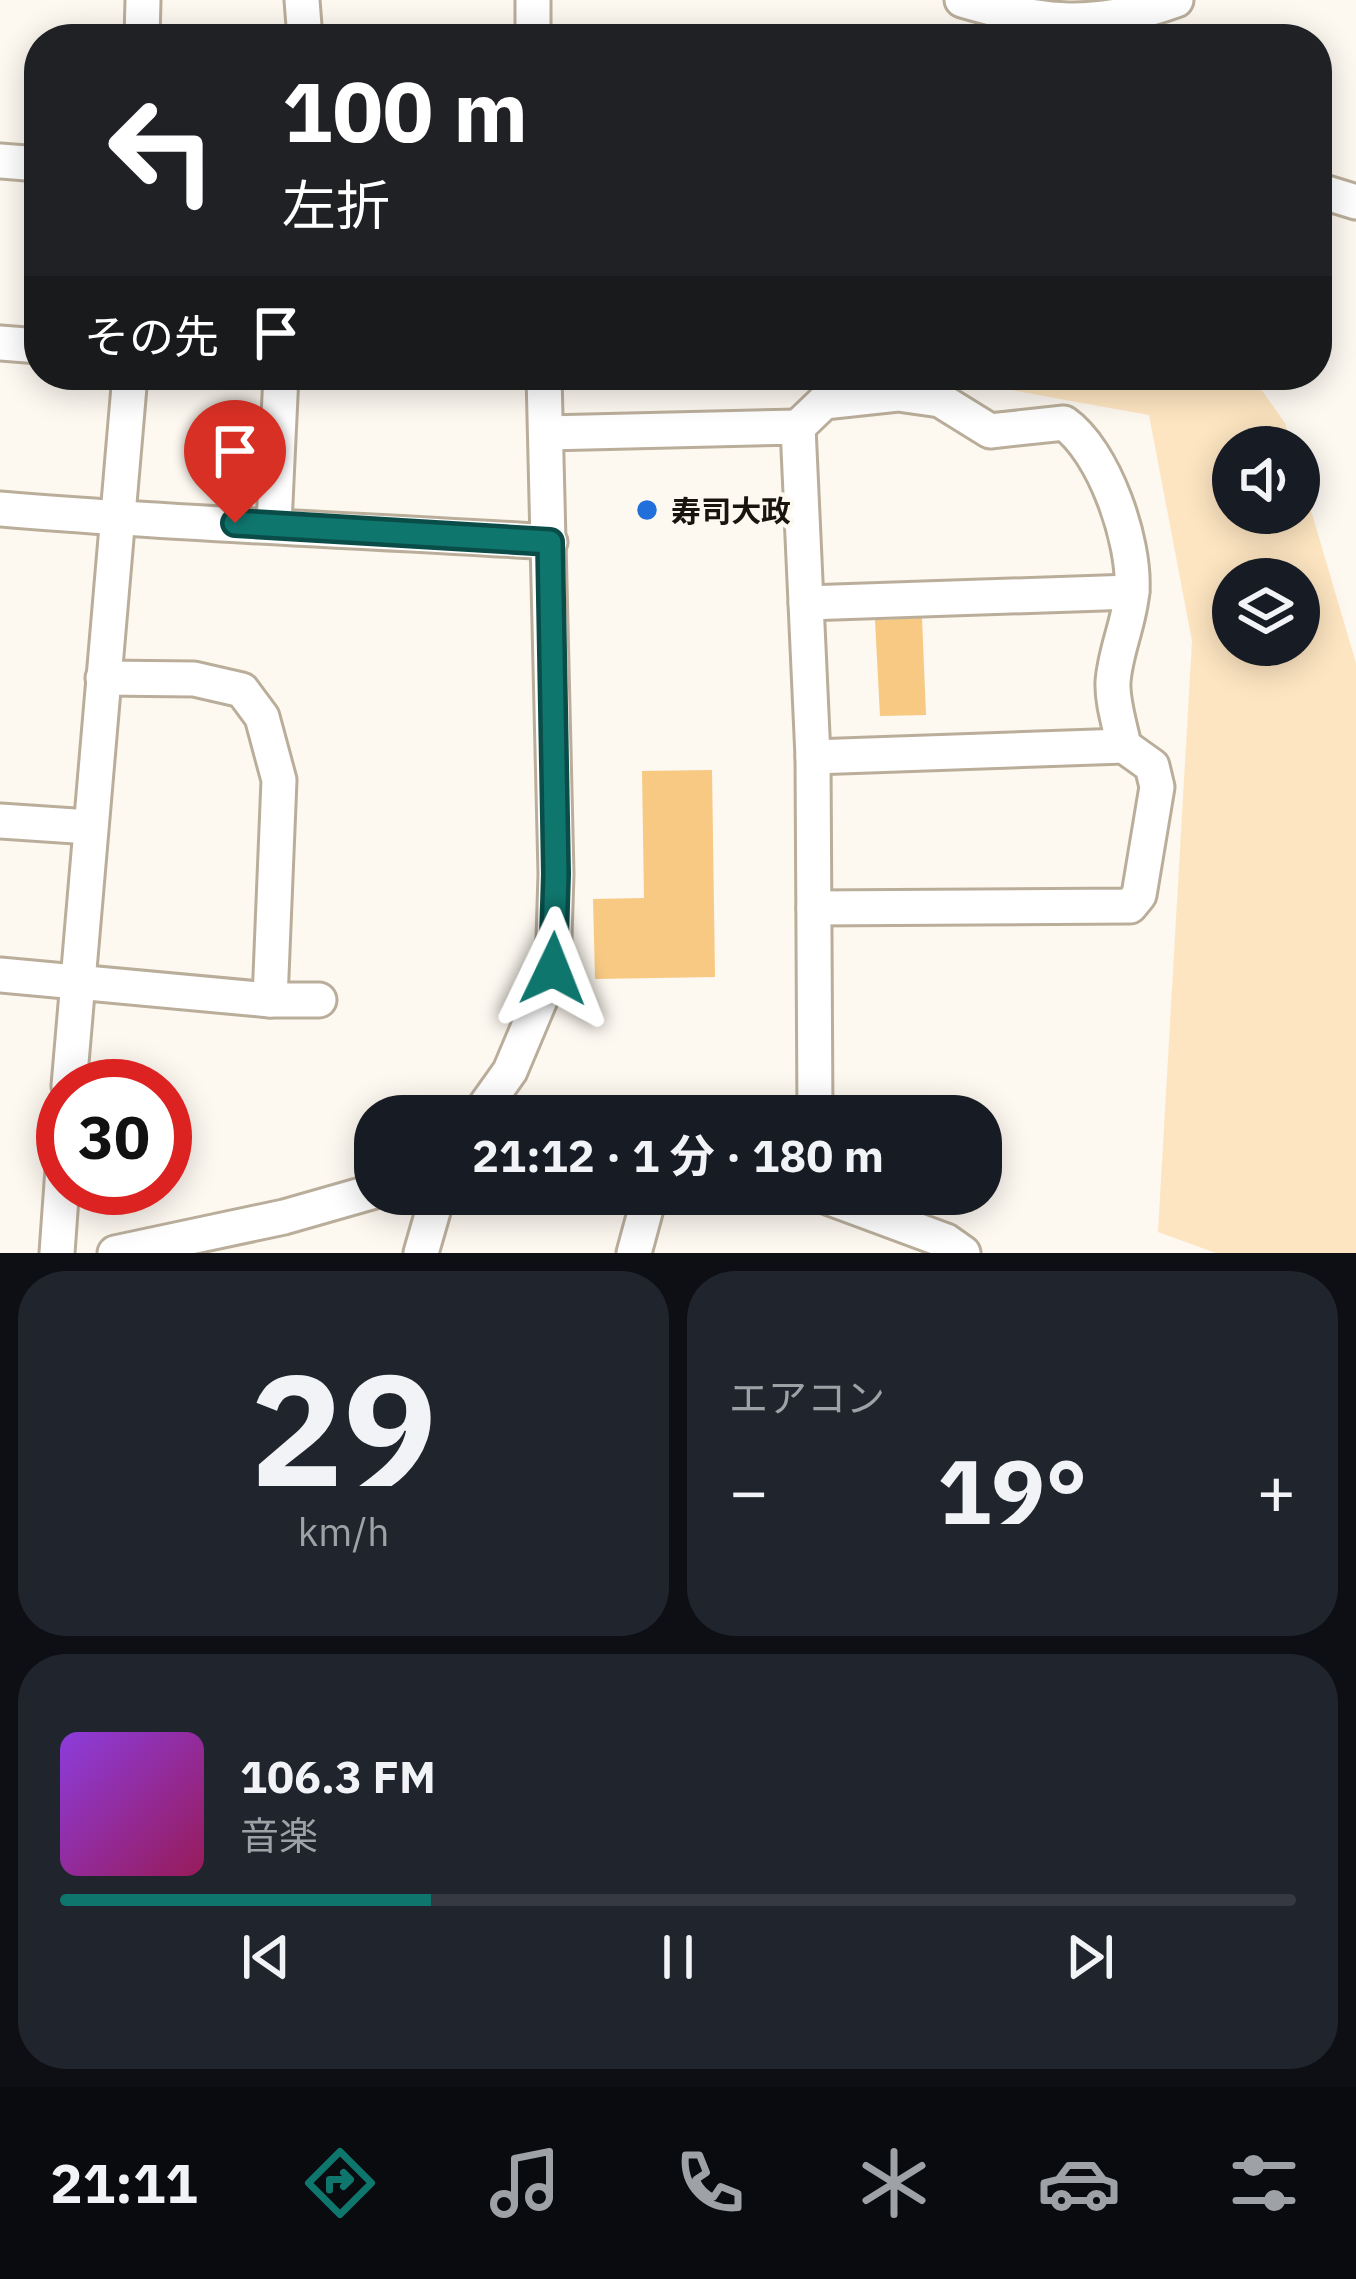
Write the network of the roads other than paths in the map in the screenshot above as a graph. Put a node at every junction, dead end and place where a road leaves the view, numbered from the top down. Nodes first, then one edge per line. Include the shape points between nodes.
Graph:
1 (962, 0) edge
2 (1176, 0) edge
3 (129, 390) edge
4 (280, 390) edge
5 (545, 390) edge
6 (798, 427) junction
7 (546, 433) junction
8 (0, 509) edge
9 (116, 519) junction
10 (274, 524) junction
11 (550, 542) junction
12 (1132, 592) junction
13 (806, 603) junction
14 (103, 678) junction
15 (1124, 746) junction
16 (813, 757) junction
17 (0, 821) edge
18 (90, 827) junction
19 (814, 908) junction
20 (0, 975) edge
21 (76, 981) junction
22 (270, 1000) junction
23 (319, 1000) dead end
24 (71, 1059) edge
25 (493, 1095) edge
26 (815, 1095) edge
27 (354, 1197) edge
28 (60, 1215) edge
29 (432, 1215) edge
30 (644, 1215) edge
31 (876, 1215) edge
32 (57, 1253) edge
33 (115, 1253) edge
34 (421, 1253) edge
35 (634, 1253) edge
36 (963, 1253) edge

1 - 2 street via 1063,23 1132,16
3 - 9 street
4 - 10 street
5 - 7 street
6 - 7 street
6 - 12 street via 824,401 898,394 940,400 990,431 1064,423 1084,437 1125,529
6 - 13 street
7 - 11 street
8 - 9 street
9 - 10 street
9 - 14 street
10 - 11 street
11 - 25 street via 553,969
12 - 13 street
12 - 15 street via 1113,684
13 - 16 street
14 - 18 street
14 - 22 street via 226,686 242,690 262,717 279,780
15 - 16 street
15 - 19 street via 1152,766 1156,787 1130,906
16 - 19 street
17 - 18 street
18 - 21 street
19 - 26 street
20 - 21 street
21 - 22 street
21 - 24 street
22 - 23 street
27 - 33 street
28 - 32 street
29 - 34 street
30 - 35 street
31 - 36 street

